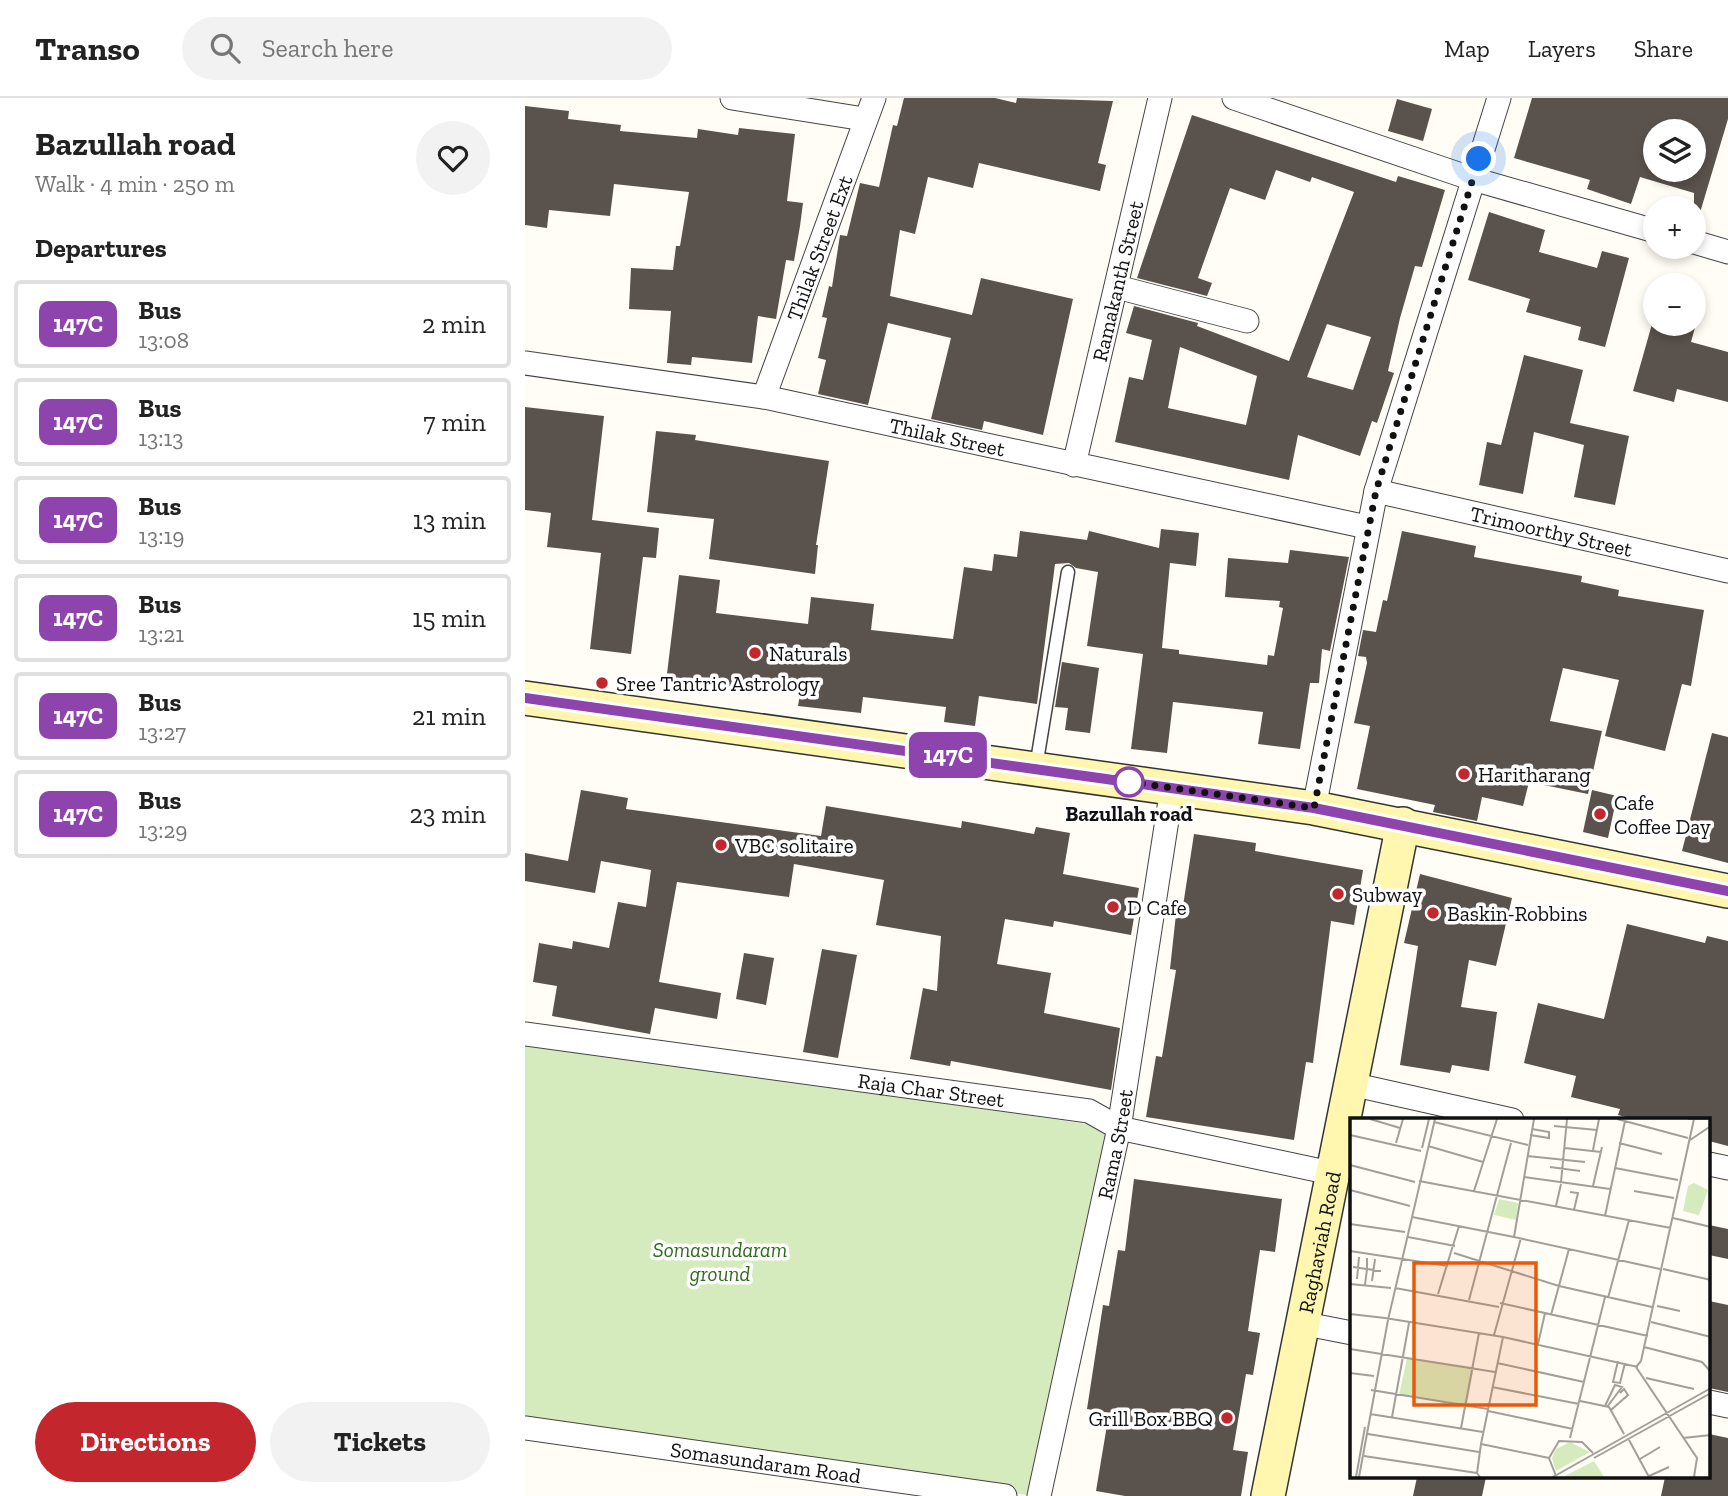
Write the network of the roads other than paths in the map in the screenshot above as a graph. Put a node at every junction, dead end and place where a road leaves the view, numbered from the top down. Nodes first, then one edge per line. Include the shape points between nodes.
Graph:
1 (732, 98) edge
2 (874, 98) edge
3 (1160, 98) edge
4 (1234, 98) edge
5 (1499, 98) edge
6 (863, 119) junction
7 (1472, 179) junction
8 (1643, 228) edge
9 (1706, 246) edge
10 (1728, 252) edge
11 (1117, 287) junction
12 (1247, 321) dead end
13 (525, 363) edge
14 (764, 397) junction
15 (1073, 465) junction
16 (1376, 491) junction
17 (1367, 527) junction
18 (1728, 571) edge
19 (1068, 572) dead end
20 (525, 698) edge
21 (1036, 768) junction
22 (1171, 788) junction
23 (1314, 808) junction
24 (1403, 824) junction
25 (1728, 891) edge
26 (525, 1034) edge
27 (1351, 1084) junction
28 (1503, 1118) edge
29 (1119, 1128) junction
30 (1331, 1173) junction
31 (1301, 1323) junction
32 (1350, 1333) edge
33 (525, 1428) edge
34 (1006, 1496) edge
35 (1039, 1496) edge
36 (1268, 1496) edge

1 - 6 street
2 - 6 street, Thilak Street Ext
3 - 11 street, Ramakanth Street
4 - 7 street
5 - 7 street
6 - 14 street, Thilak Street Ext
7 - 8 street
7 - 16 street
9 - 10 street
11 - 12 street
11 - 15 street, Ramakanth Street
13 - 14 street, Thilak Street
14 - 15 street, Thilak Street
15 - 17 street, Thilak Street
16 - 17 street
16 - 18 street, Trimoorthy Street
17 - 23 street
19 - 21 lane
20 - 21 main road
21 - 22 main road
22 - 23 main road
22 - 29 street, Rama Street
23 - 24 main road
24 - 25 main road
24 - 27 main road, Raghaviah Road
26 - 29 street, Raja Char Street via 1089,1111
27 - 28 street
27 - 30 main road, Raghaviah Road
29 - 30 street, Raja Char Street
29 - 35 street, Rama Street
30 - 31 main road, Raghaviah Road
31 - 32 street
31 - 36 main road, Raghaviah Road
33 - 34 street, Somasundaram Road

